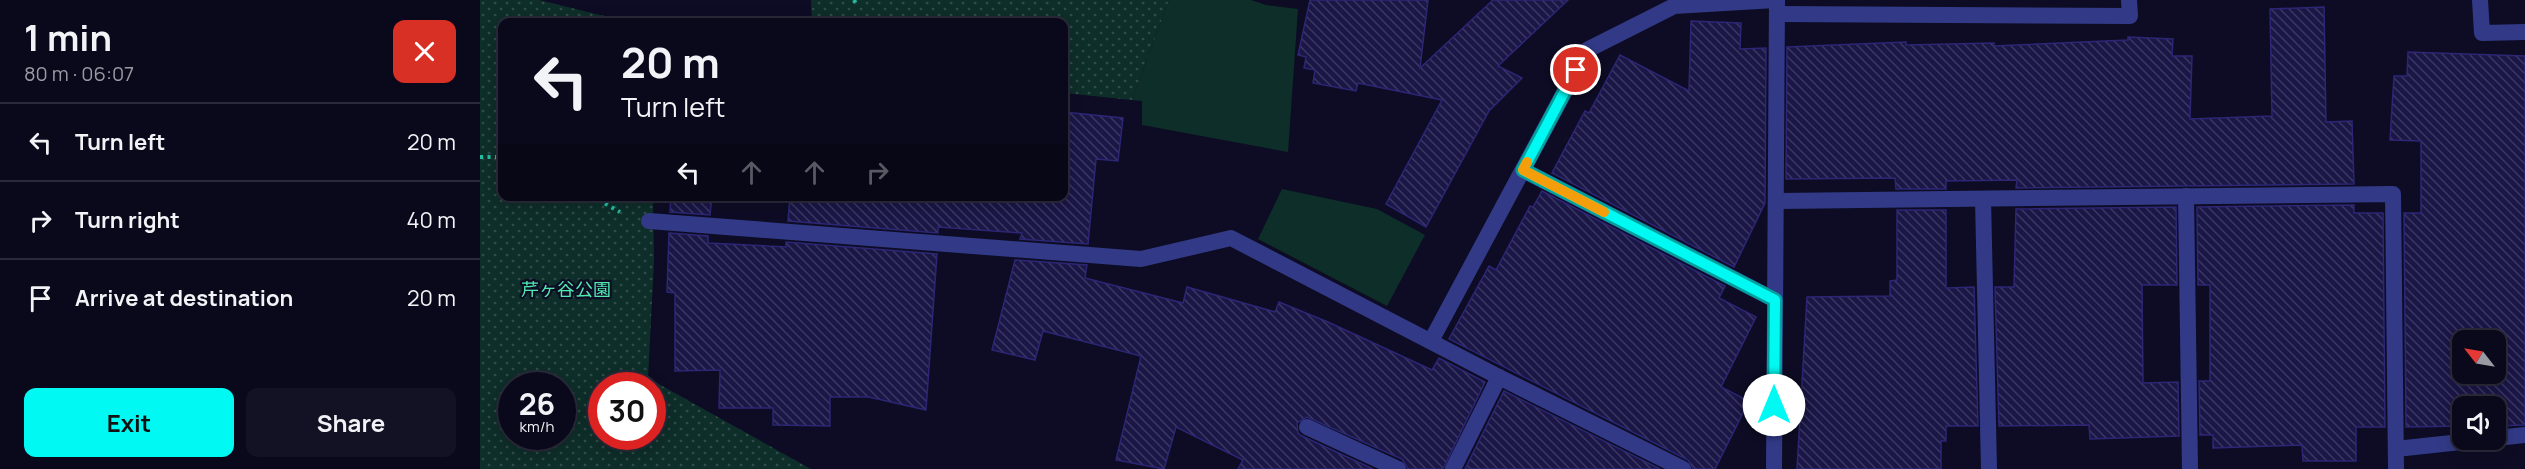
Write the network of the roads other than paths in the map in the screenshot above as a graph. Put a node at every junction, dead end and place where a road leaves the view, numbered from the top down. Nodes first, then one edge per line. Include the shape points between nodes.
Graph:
1 (2129, 0) edge
2 (2480, 0) edge
3 (1776, 5) edge
4 (1962, 7) edge
5 (2525, 32) edge
6 (1523, 170) junction
7 (2186, 196) junction
8 (1983, 199) junction
9 (1776, 201) junction
10 (649, 221) dead end
11 (1775, 300) junction
12 (1431, 341) junction
13 (1499, 377) junction
14 (1307, 427) dead end
15 (2525, 435) edge
16 (2506, 437) edge
17 (2452, 443) edge
18 (2396, 448) junction
19 (1398, 469) edge
20 (1453, 469) edge
21 (1683, 469) edge
22 (1774, 469) edge
23 (1989, 469) edge
24 (2190, 469) edge
25 (2396, 469) edge

1 - 4 street via 2130,16
2 - 5 street via 2482,33
3 - 4 street
3 - 6 street via 1674,6 1587,50
3 - 9 street
6 - 11 street
6 - 12 street
7 - 8 street
7 - 18 street via 2392,194
7 - 24 street
8 - 9 street
8 - 23 street
9 - 11 street
10 - 12 street via 1141,259 1231,238
11 - 22 street
12 - 13 street
13 - 20 street
13 - 21 street
14 - 19 street
15 - 16 street
17 - 18 street
18 - 25 street

